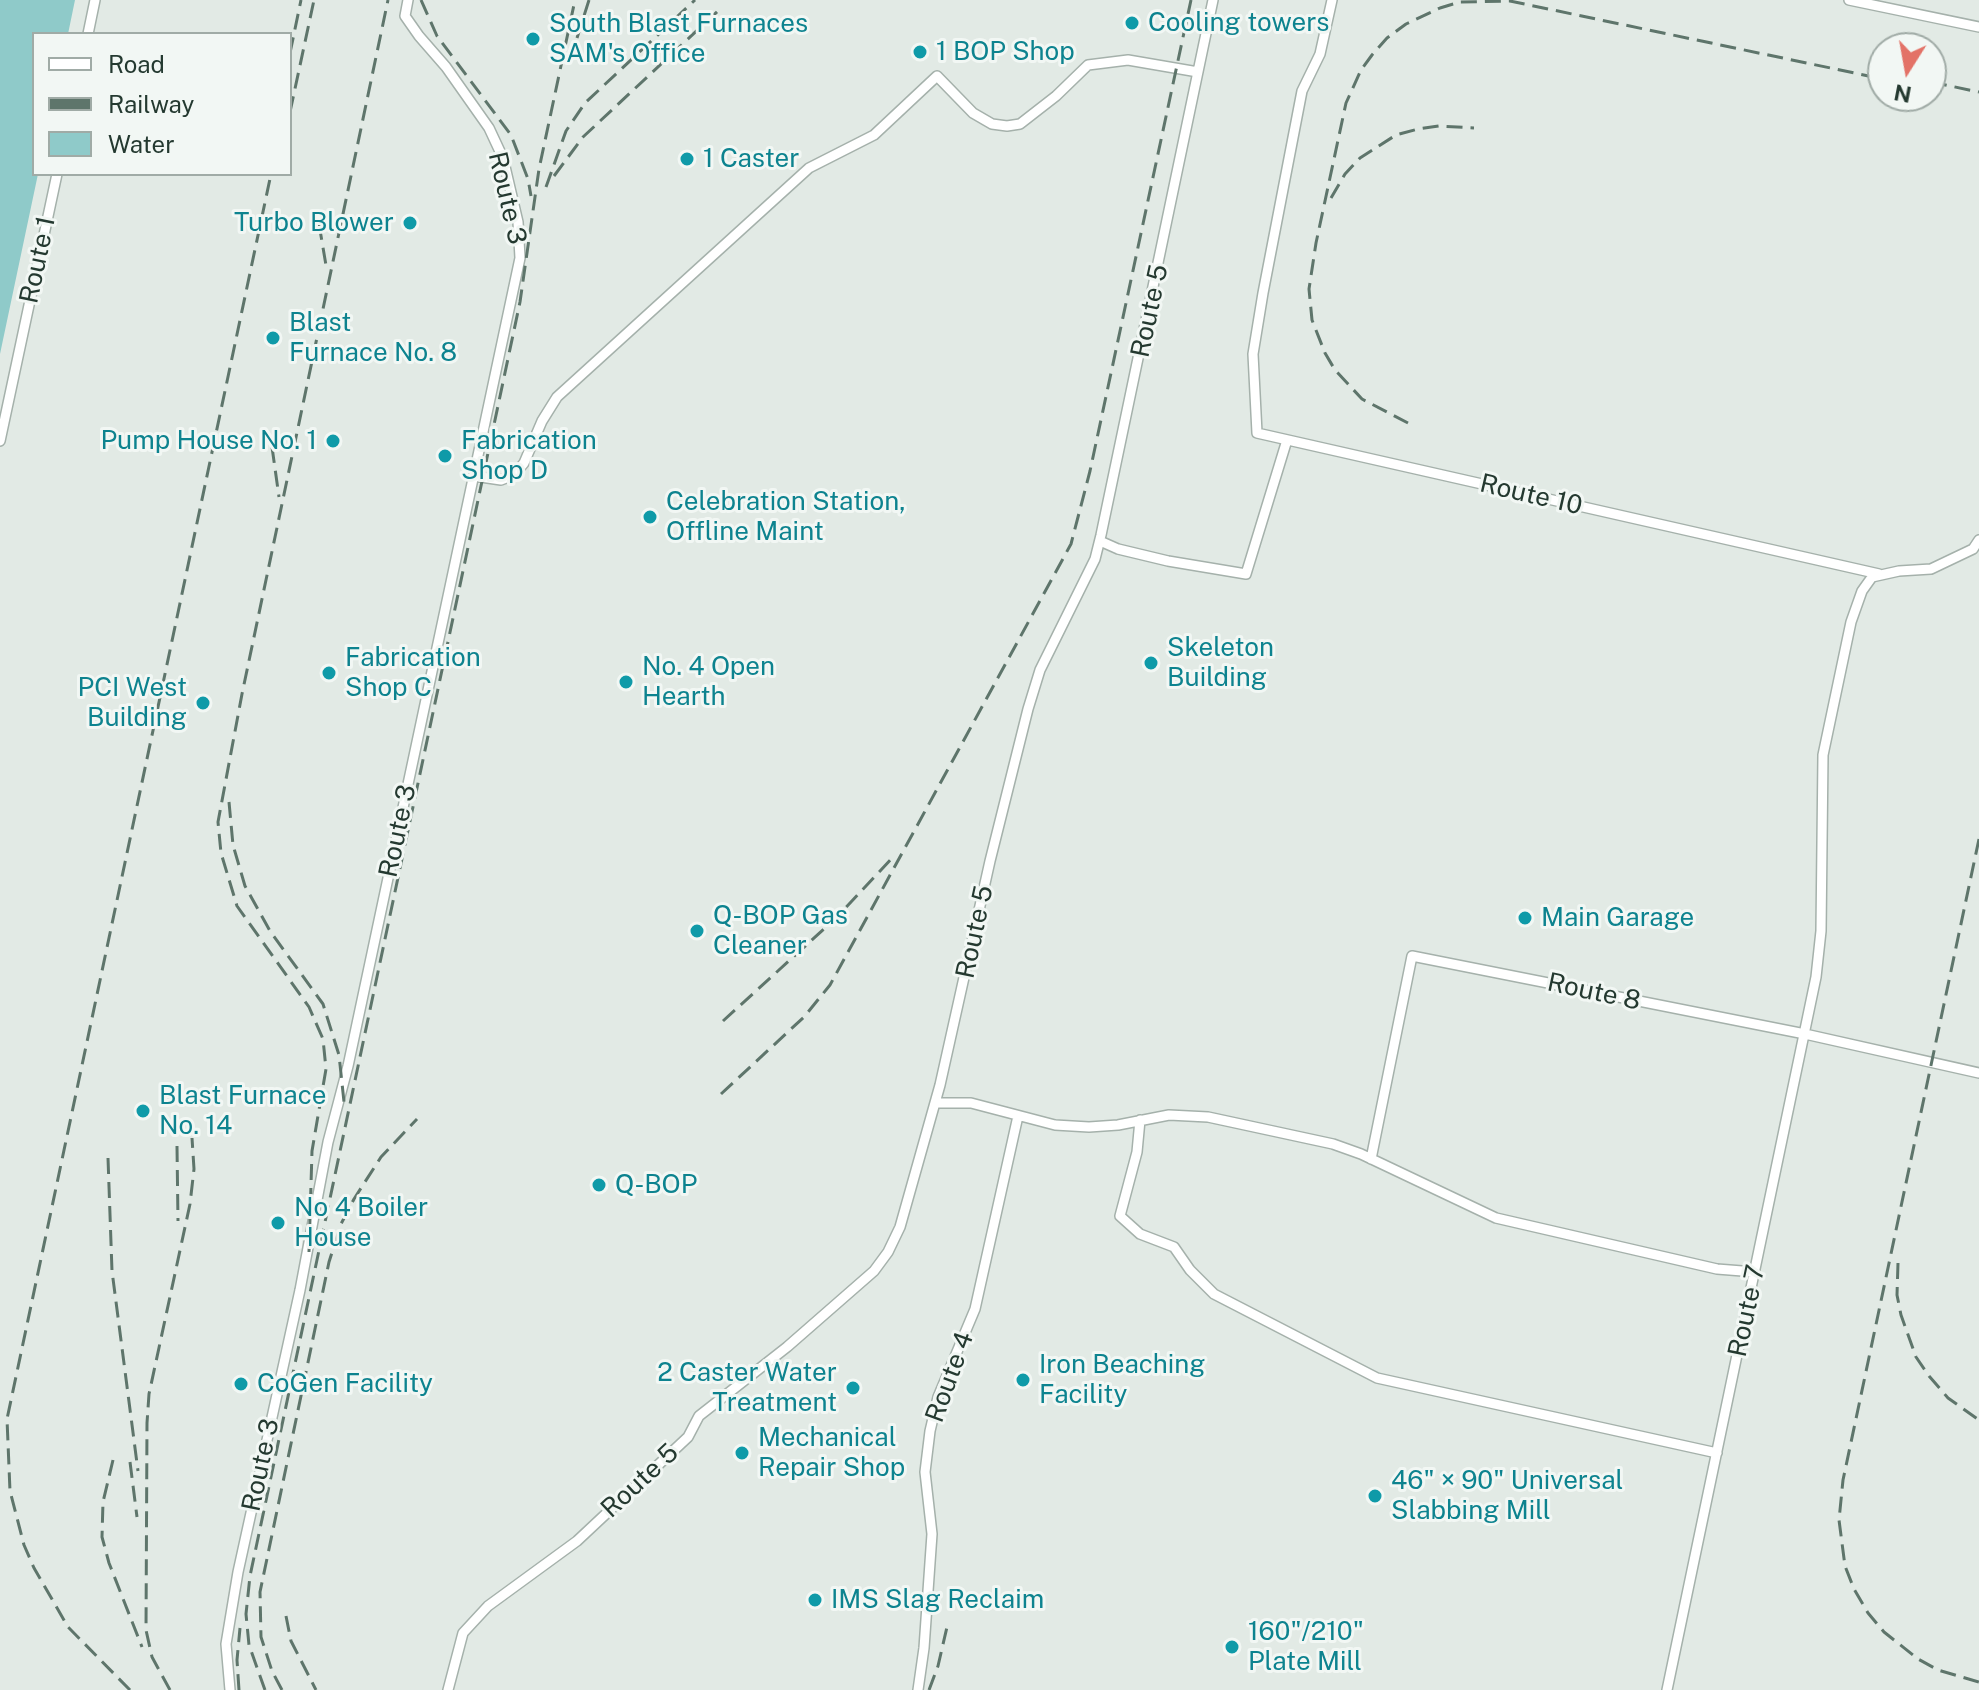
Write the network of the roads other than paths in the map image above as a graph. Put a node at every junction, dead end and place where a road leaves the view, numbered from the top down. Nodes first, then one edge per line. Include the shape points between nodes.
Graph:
1 (95, 0) edge
2 (408, 0) edge
3 (1213, 0) edge
4 (1332, 0) edge
5 (1849, 0) edge
6 (1979, 27) edge
7 (88, 32) edge
8 (1198, 72) junction
9 (57, 176) edge
10 (1287, 440) junction
11 (0, 441) edge
12 (474, 476) junction
13 (1979, 540) edge
14 (1100, 541) junction
15 (1881, 575) junction
16 (1805, 1034) junction
17 (1979, 1073) edge
18 (935, 1103) junction
19 (1018, 1116) junction
20 (1140, 1120) junction
21 (1371, 1159) junction
22 (1755, 1272) junction
23 (1717, 1453) junction
24 (230, 1690) edge
25 (448, 1690) edge
26 (918, 1690) edge
27 (1667, 1690) edge

1 - 7 street
2 - 12 street, Route 3 via 405,16 489,128 503,158 518,222 520,258
3 - 8 street, Route 5
4 - 10 street, Route 10 via 1320,54 1302,91 1253,354 1257,433
5 - 6 street
8 - 12 street via 1128,60 1088,65 1020,124 1007,126 973,113 937,76 874,135 809,168 557,397 514,475 501,480
8 - 14 street, Route 5
9 - 11 street, Route 1
10 - 14 street via 1246,574 1168,561
10 - 15 street, Route 10
12 - 24 street, Route 3 via 238,1572 226,1644
13 - 15 street via 1973,549 1931,569
14 - 18 street, Route 5 via 1040,670 1028,709
15 - 16 street, Route 7 via 1872,577 1862,591 1851,622 1823,755 1821,931
16 - 17 street, Route 8
16 - 21 street, Route 8 via 1412,956
16 - 22 street, Route 7
18 - 19 street via 971,1103
18 - 25 street, Route 5 via 900,1227 874,1271 699,1416 688,1437 577,1541 488,1606 463,1633
19 - 20 street via 1089,1127
19 - 26 street, Route 4 via 975,1309 938,1397 930,1431 925,1472 932,1534
20 - 21 street via 1208,1117 1333,1144
20 - 23 street via 1120,1216 1140,1234 1174,1247 1214,1294 1377,1378
21 - 22 street via 1496,1218 1717,1269
22 - 23 street, Route 7
23 - 27 street, Route 7

